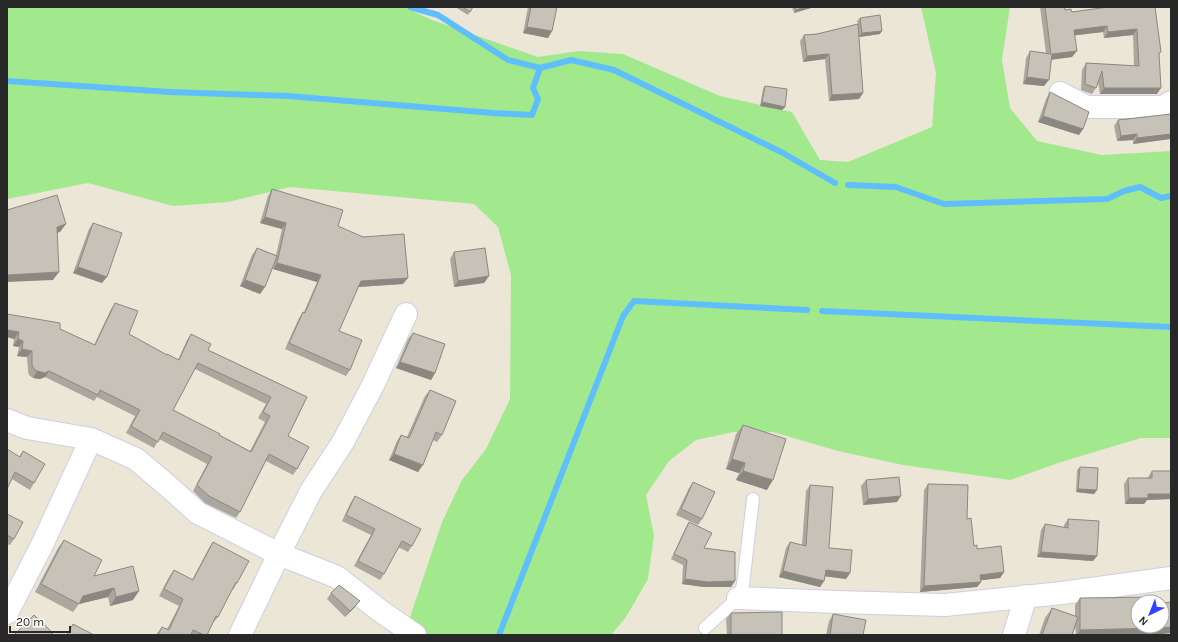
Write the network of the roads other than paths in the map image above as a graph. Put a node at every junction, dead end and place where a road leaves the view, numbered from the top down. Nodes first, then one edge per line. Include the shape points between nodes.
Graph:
1 (1060, 93) dead end
2 (1171, 102) edge
3 (406, 314) dead end
4 (7, 420) edge
5 (90, 439) junction
6 (753, 499) dead end
7 (279, 554) junction
8 (1171, 578) edge
9 (1026, 596) junction
10 (738, 598) junction
11 (7, 613) edge
12 (705, 628) dead end
13 (240, 635) edge
14 (414, 635) edge
15 (1014, 635) edge

1 - 2 street via 1087,107 1164,107
3 - 7 street via 343,442 311,491
4 - 5 street via 27,428
5 - 7 street via 136,459 198,513
5 - 11 street via 42,545
6 - 10 lane via 743,585
7 - 13 street
7 - 14 street via 337,577
8 - 9 street
9 - 10 street via 945,605
9 - 15 street
10 - 12 lane

